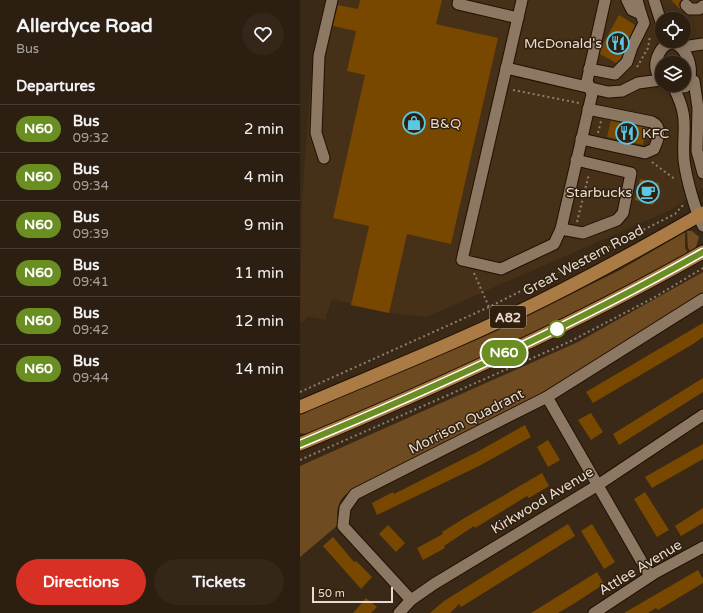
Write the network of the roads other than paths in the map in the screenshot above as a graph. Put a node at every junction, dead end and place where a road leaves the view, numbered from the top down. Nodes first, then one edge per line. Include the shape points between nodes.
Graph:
1 (332, 0) edge
2 (459, 0) edge
3 (522, 0) edge
4 (605, 0) edge
5 (627, 0) edge
6 (637, 0) edge
7 (654, 0) edge
8 (686, 5) dead end
9 (703, 6) edge
10 (658, 12) edge
11 (641, 14) junction
12 (518, 18) junction
13 (691, 44) edge
14 (703, 44) edge
15 (688, 48) edge
16 (655, 63) edge
17 (506, 68) junction
18 (589, 69) junction
19 (694, 81) junction
20 (638, 82) junction
21 (655, 83) edge
22 (691, 83) edge
23 (589, 88) junction
24 (671, 92) edge
25 (584, 106) junction
26 (581, 139) junction
27 (324, 158) dead end
28 (576, 160) junction
29 (703, 173) edge
30 (701, 218) edge
31 (561, 229) junction
32 (703, 252) edge
33 (703, 299) edge
34 (547, 398) junction
35 (305, 404) edge
36 (703, 415) edge
37 (301, 444) edge
38 (598, 485) junction
39 (703, 547) edge
40 (650, 576) junction
41 (411, 600) junction
42 (399, 613) edge
43 (594, 613) edge

1 - 27 street via 319,56 316,133
2 - 12 street via 458,4
3 - 12 street
4 - 18 street
5 - 11 street via 632,10
6 - 11 street
7 - 10 street
8 - 9 street via 690,9 699,9
11 - 18 street via 644,23 642,29 627,62 618,72 615,74
12 - 17 street
13 - 14 street
15 - 19 street via 697,54 700,60 700,71
16 - 20 street
17 - 23 street
17 - 31 street via 462,260 501,269 554,244
18 - 23 street
19 - 22 street
19 - 29 street via 698,108 697,151
20 - 21 street
20 - 23 street via 622,91 608,92
23 - 25 street via 592,94
24 - 30 street via 684,114 685,169
25 - 26 street
25 - 26 street via 652,122 656,124 659,134 654,150 645,153
26 - 28 street
28 - 31 street
28 - 31 street via 631,173 621,217 605,226 583,233
30 - 35 main road, Great Western Road / A82 via 454,342
32 - 37 main road, A82 via 572,322
33 - 34 street, Morrison Quadrant
34 - 38 street
34 - 41 street, Morrison Quadrant via 355,494 345,508 344,526
36 - 38 street, Kirkwood Avenue
38 - 40 street
38 - 41 street, Kirkwood Avenue via 476,557
39 - 40 street, Attlee Avenue
40 - 43 street, Attlee Avenue
41 - 42 street, Kirkwood Avenue

